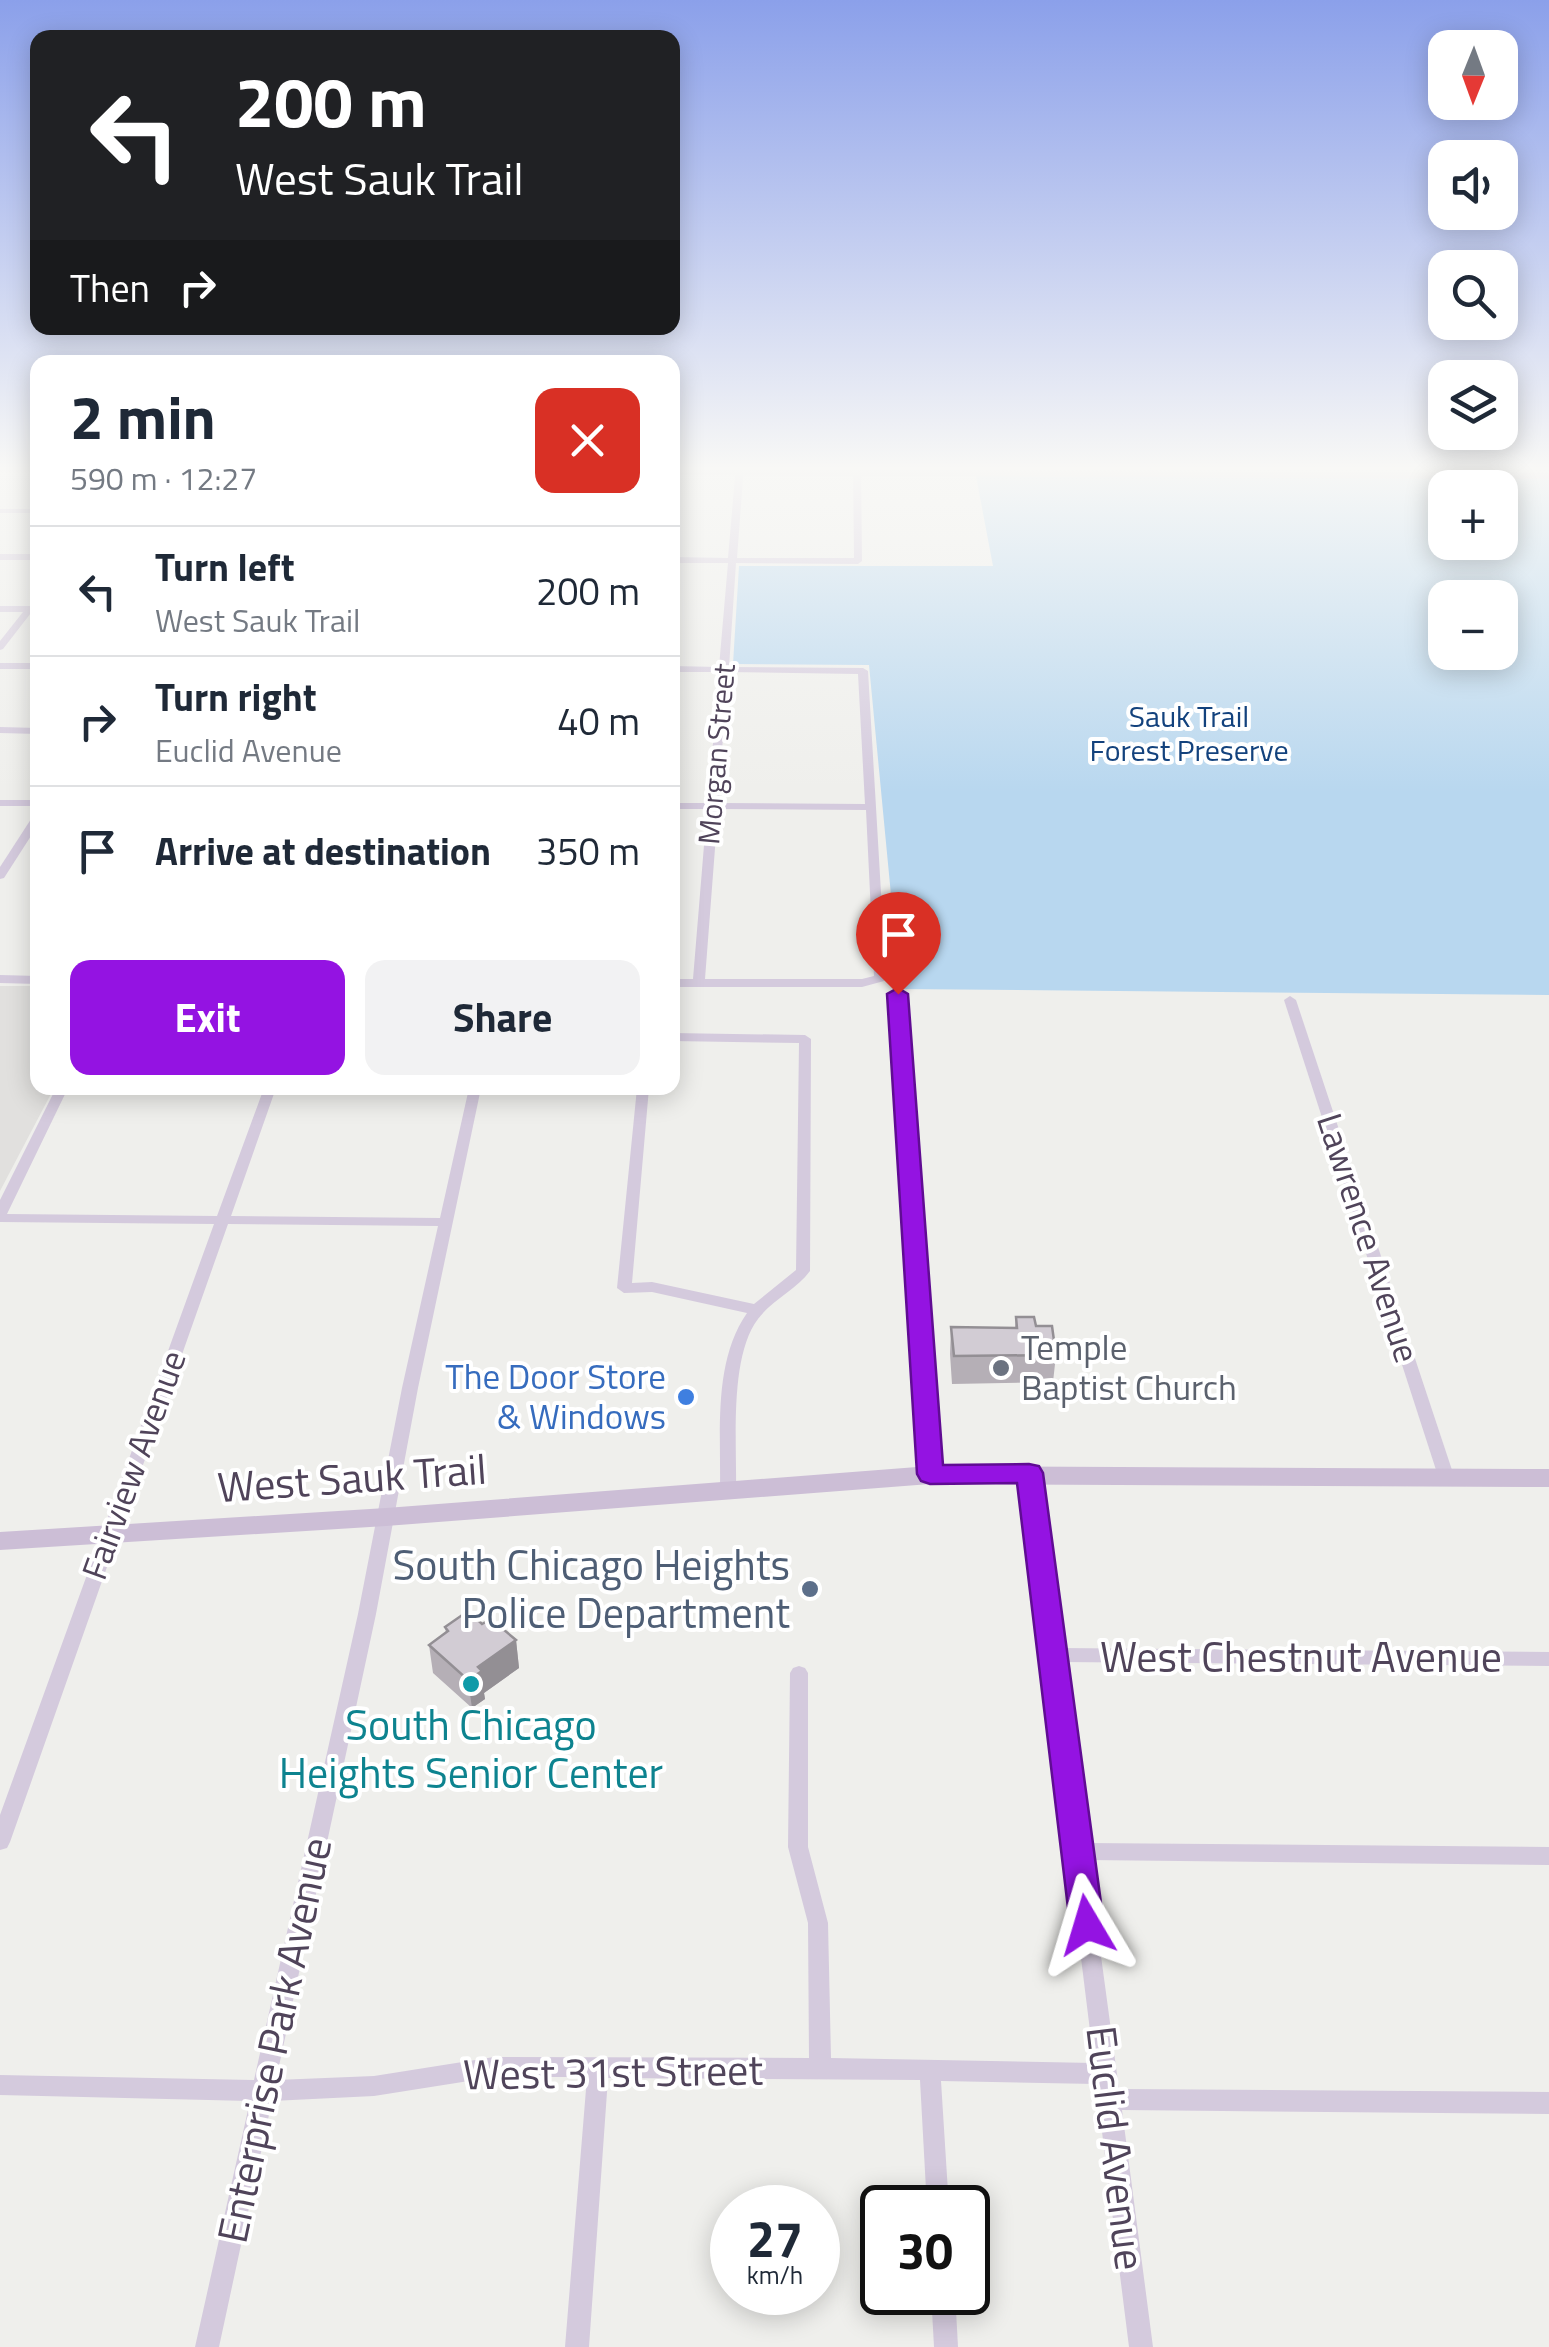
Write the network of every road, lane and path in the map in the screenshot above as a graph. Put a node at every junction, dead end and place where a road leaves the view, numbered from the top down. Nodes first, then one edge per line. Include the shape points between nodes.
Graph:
1 (732, 575) edge
2 (0, 609) edge
3 (0, 647) edge
4 (0, 666) edge
5 (30, 666) edge
6 (680, 669) edge
7 (724, 669) junction
8 (863, 672) joint
9 (0, 730) edge
10 (30, 730) edge
11 (0, 803) edge
12 (30, 803) edge
13 (680, 806) edge
14 (713, 806) junction
15 (872, 807) junction
16 (30, 829) edge
17 (0, 876) edge
18 (0, 979) edge
19 (30, 980) edge
20 (680, 983) edge
21 (699, 983) junction
22 (898, 994) dead end
23 (1290, 1000) dead end
24 (680, 1037) edge
25 (59, 1095) edge
26 (267, 1095) edge
27 (473, 1095) edge
28 (641, 1095) edge
29 (0, 1216) edge
30 (222, 1220) junction
31 (446, 1222) junction
32 (756, 1310) junction
33 (1029, 1473) junction
34 (930, 1474) junction
35 (1446, 1476) junction
36 (1549, 1478) edge
37 (728, 1489) junction
38 (386, 1517) junction
39 (110, 1534) junction
40 (0, 1542) edge
41 (1052, 1655) junction
42 (1549, 1659) edge
43 (799, 1673) dead end
44 (0, 1842) edge
45 (1078, 1850) junction
46 (1549, 1856) edge
47 (820, 2068) junction
48 (598, 2070) junction
49 (930, 2072) junction
50 (1106, 2074) junction
51 (0, 2084) edge
52 (264, 2091) junction
53 (1109, 2098) junction
54 (1549, 2103) edge
55 (937, 2185) edge
56 (944, 2315) edge
57 (208, 2347) edge
58 (577, 2347) edge
59 (946, 2347) edge
60 (1141, 2347) edge

1 - 7 street, Morgan Street
2 - 3 street via 30,609
4 - 5 street
6 - 7 street
7 - 8 street
7 - 14 street, Morgan Street
8 - 15 street
9 - 10 street
11 - 12 street
13 - 14 street
14 - 15 street
14 - 21 street, Morgan Street
15 - 21 street via 880,978
16 - 17 street
18 - 19 street
20 - 21 street
22 - 34 street
23 - 35 street, Lawrence Avenue
24 - 32 street via 805,1038 803,1271 788,1290
25 - 29 street
26 - 30 street, Fairview Avenue
27 - 31 street, Enterprise Park Avenue
28 - 32 street via 624,1288 652,1287
29 - 30 street
30 - 31 street
30 - 39 street, Fairview Avenue
31 - 38 street, Enterprise Park Avenue
32 - 37 street via 734,1359
33 - 34 main road, West Sauk Trail
33 - 35 main road, West Sauk Trail
33 - 41 street, Euclid Avenue
34 - 37 main road, West Sauk Trail
35 - 36 main road, West Sauk Trail
37 - 38 main road, West Sauk Trail
38 - 39 main road, West Sauk Trail
38 - 52 street, Enterprise Park Avenue
39 - 40 main road, West Sauk Trail
39 - 44 street, Fairview Avenue
41 - 42 street, West Chestnut Avenue
41 - 45 street, Euclid Avenue
43 - 47 street via 798,1847 818,1923
45 - 46 street
45 - 50 street, Euclid Avenue
47 - 48 street, West 31st Street
47 - 49 street, West 31st Street
48 - 52 street, West 31st Street via 494,2067 374,2086
48 - 58 street
49 - 50 street, West 31st Street
49 - 55 street
50 - 53 street, Euclid Avenue
51 - 52 street, West 31st Street
52 - 57 street, Enterprise Park Avenue
53 - 54 street
53 - 60 street, Euclid Avenue
56 - 59 street

